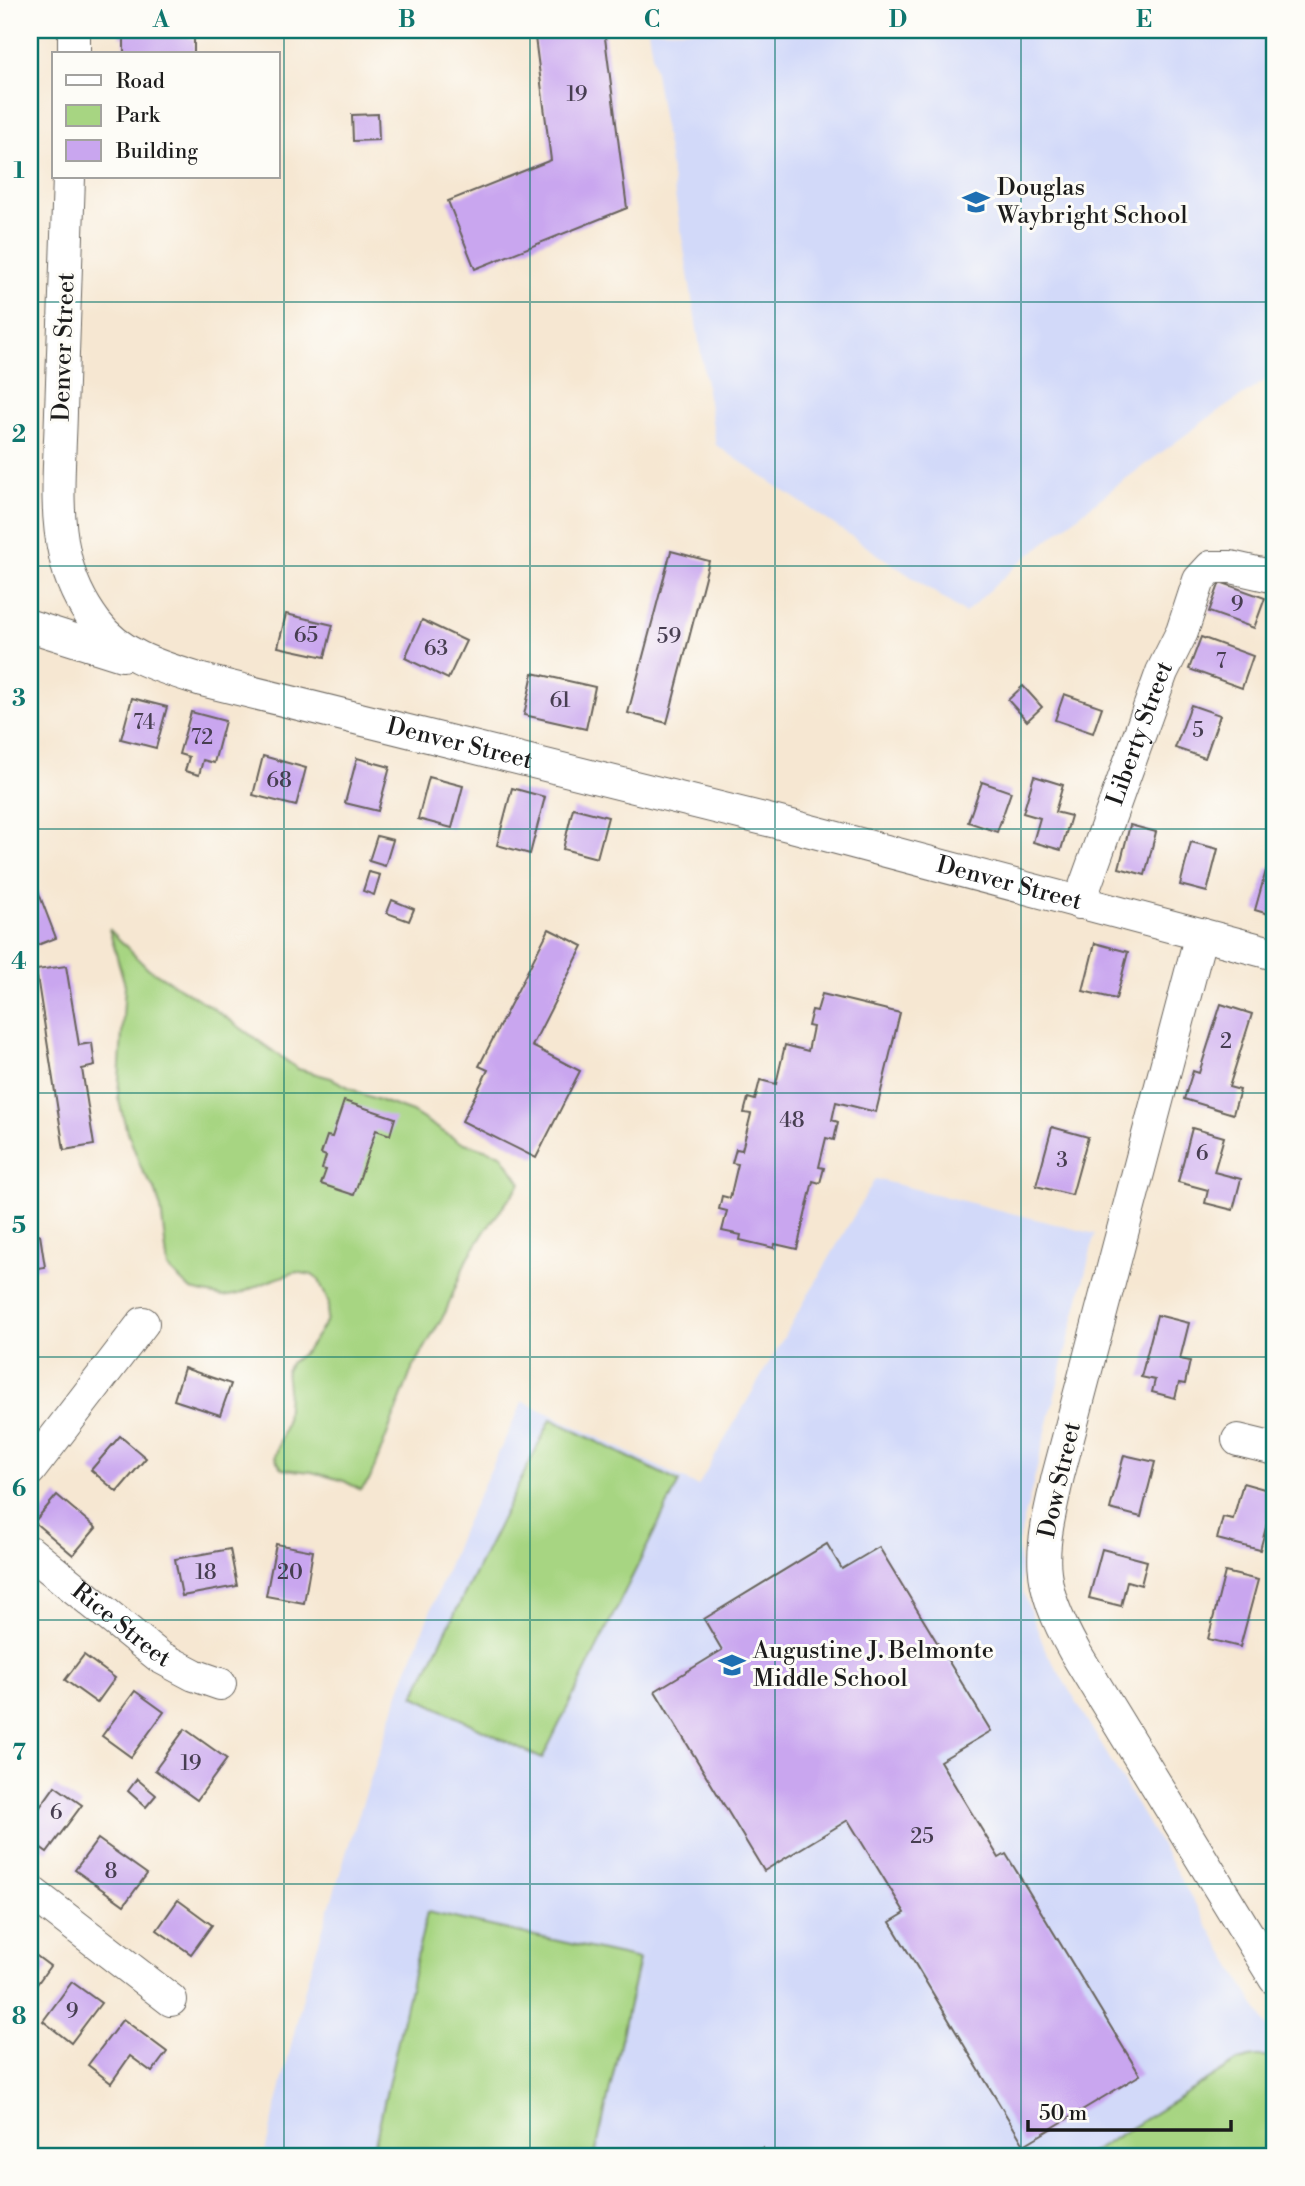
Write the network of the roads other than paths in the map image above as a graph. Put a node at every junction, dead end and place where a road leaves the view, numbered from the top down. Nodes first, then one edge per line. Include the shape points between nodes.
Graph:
1 (75, 30) edge
2 (74, 52) edge
3 (69, 178) edge
4 (1275, 577) edge
5 (30, 626) edge
6 (160, 667) junction
7 (1079, 904) junction
8 (1201, 934) junction
9 (1275, 954) edge
10 (143, 1323) dead end
11 (1238, 1440) dead end
12 (1275, 1449) edge
13 (30, 1470) edge
14 (30, 1552) edge
15 (220, 1684) dead end
16 (30, 1891) edge
17 (1275, 1979) edge
18 (171, 2000) dead end

1 - 2 street
3 - 6 street, Denver Street via 60,456 64,554 82,602 97,625 125,650
4 - 7 street, Liberty Street via 1211,567 1199,580
5 - 6 street
6 - 7 street, Denver Street via 788,825
7 - 8 street, Denver Street
8 - 9 street, Denver Street
8 - 17 street, Dow Street via 1058,1476 1042,1564 1051,1604 1075,1653
10 - 13 street
11 - 12 street
14 - 15 street, Rice Street via 160,1657
16 - 18 street

